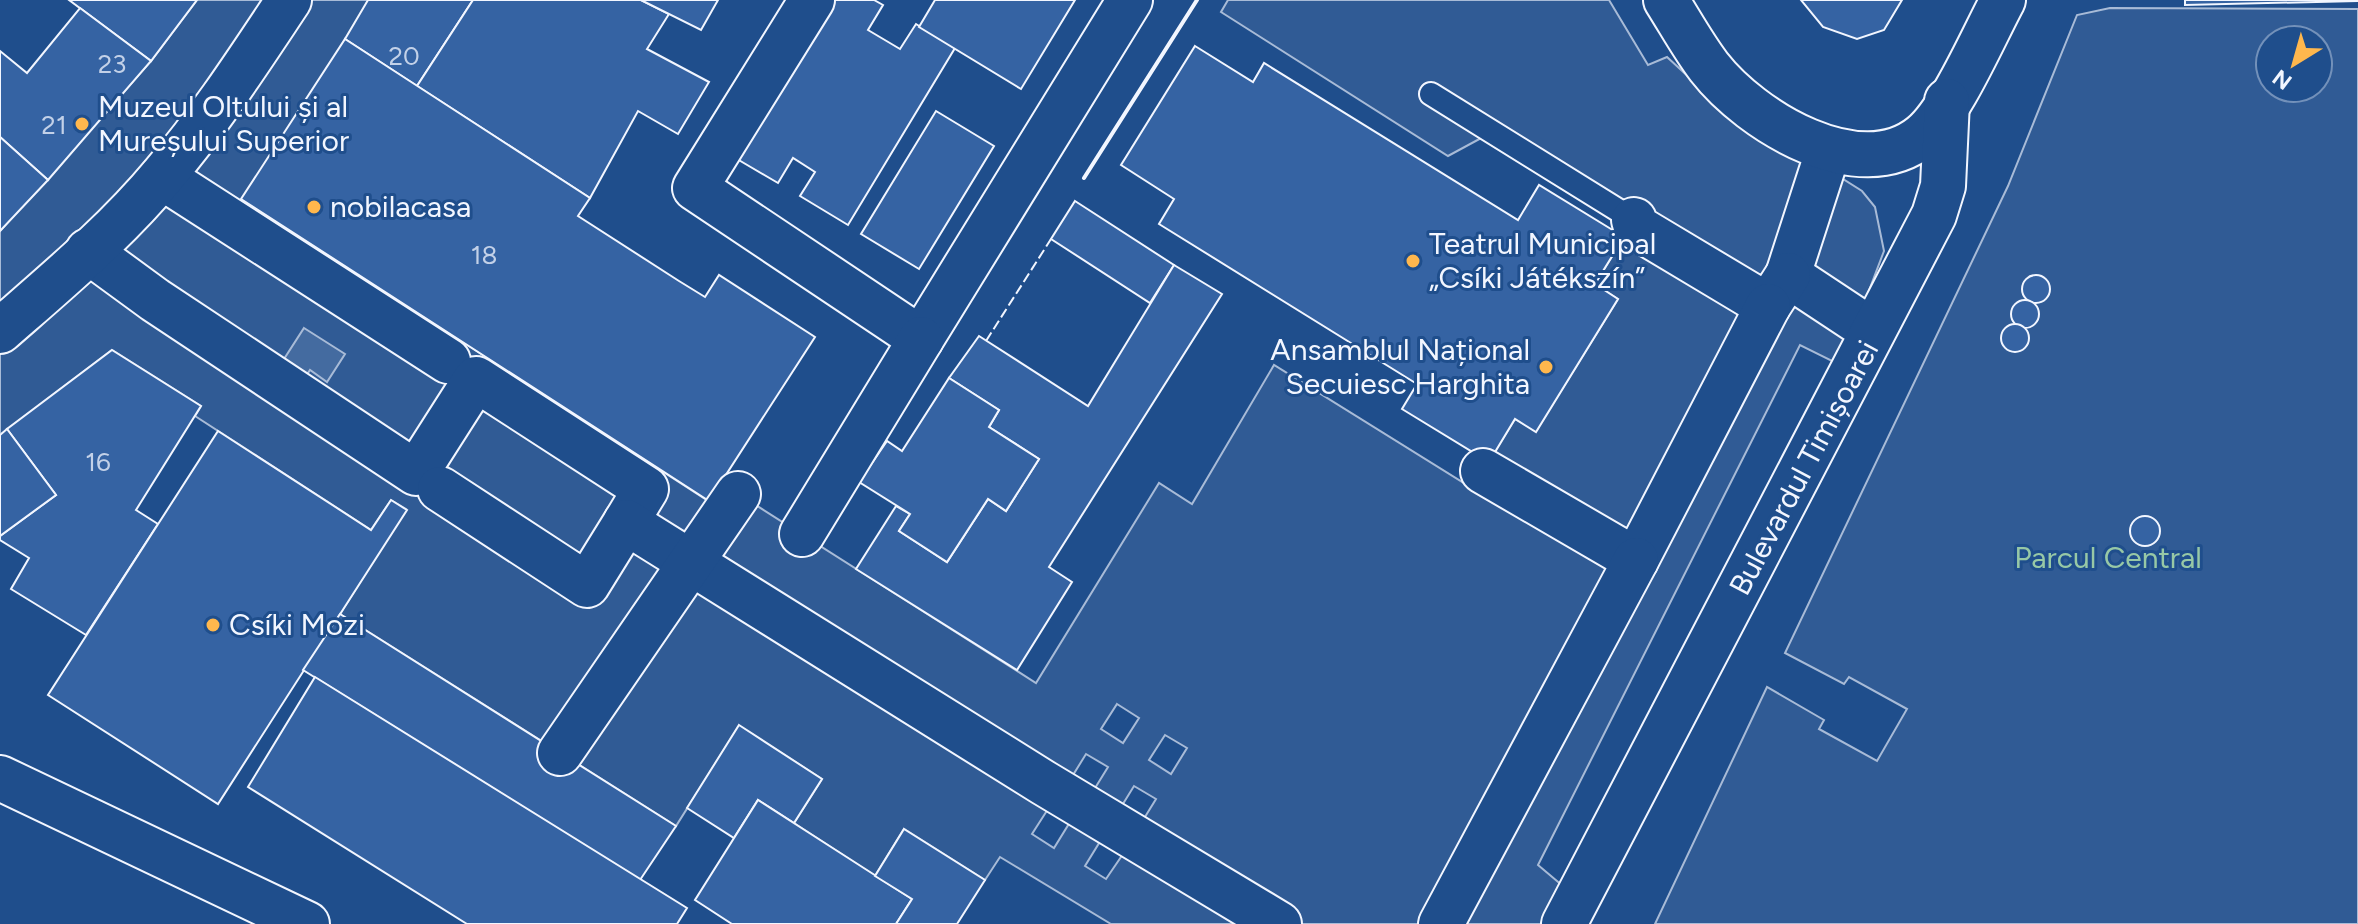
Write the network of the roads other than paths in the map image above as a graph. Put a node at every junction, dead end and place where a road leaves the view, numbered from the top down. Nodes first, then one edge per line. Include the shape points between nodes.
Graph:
1 (289, 0) edge
2 (812, 0) edge
3 (1130, 0) edge
4 (1666, 0) edge
5 (2003, 0) edge
6 (1431, 94) dead end
7 (1947, 101) junction
8 (1823, 167) dead end
9 (162, 177) junction
10 (1634, 220) joint
11 (88, 251) junction
12 (1778, 290) junction
13 (1856, 320) dead end
14 (0, 331) edge
15 (921, 339) junction
16 (448, 361) dead end
17 (1483, 471) dead end
18 (440, 489) dead end
19 (738, 494) dead end
20 (626, 522) junction
21 (802, 534) dead end
22 (1636, 560) junction
23 (690, 563) junction
24 (560, 753) dead end
25 (0, 778) edge
26 (307, 924) edge
27 (1279, 924) edge
28 (1441, 924) edge
29 (1564, 924) edge

1 - 9 street via 224,99
2 - 15 street via 695,188
3 - 15 street
4 - 7 street via 1709,67 1730,89 1829,150 1869,157 1890,154 1924,135
5 - 7 street, Bulevardul Timișoarei
6 - 10 lane
7 - 29 street, Bulevardul Timișoarei via 1943,186 1934,215
8 - 12 street
9 - 11 street
9 - 16 street
10 - 12 street via 1636,227
11 - 14 street
11 - 20 street via 416,473 476,379 646,489
12 - 13 street
12 - 22 street
15 - 21 street
17 - 22 street
18 - 20 street via 587,585
19 - 23 street
20 - 23 street
22 - 28 street
23 - 24 street
23 - 27 street
25 - 26 street

